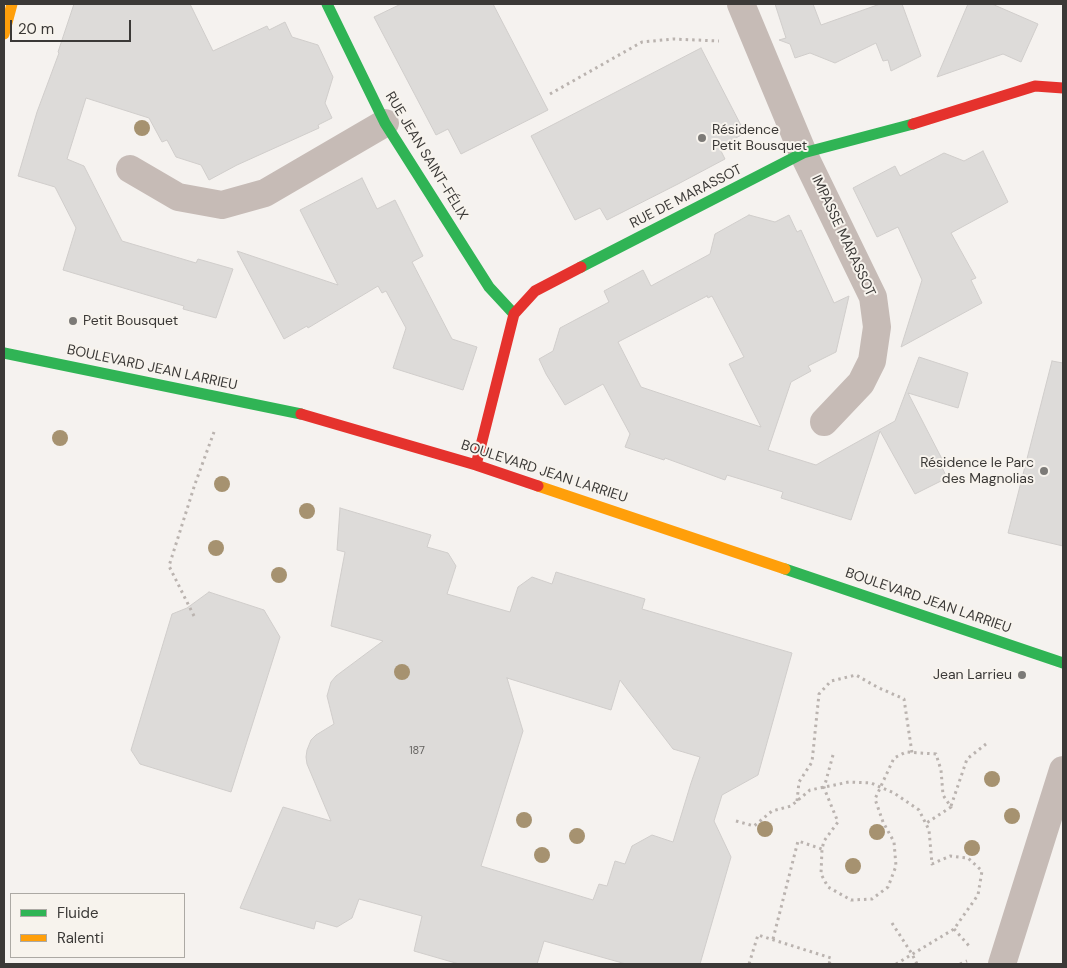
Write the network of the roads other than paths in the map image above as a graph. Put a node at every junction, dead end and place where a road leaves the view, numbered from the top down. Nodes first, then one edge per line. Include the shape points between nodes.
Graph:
1 (12, 4) edge
2 (327, 4) edge
3 (741, 4) edge
4 (4, 34) edge
5 (1063, 88) edge
6 (385, 123) junction
7 (803, 153) junction
8 (130, 169) dead end
9 (514, 314) junction
10 (4, 353) edge
11 (824, 422) dead end
12 (476, 465) junction
13 (1063, 663) edge
14 (1063, 770) edge
15 (1002, 964) edge

1 - 4 street
2 - 6 street, RUE JEAN SAINT-FÉLIX
3 - 7 street, IMPASSE MARASSOT
5 - 7 street, RUE DE MARASSOT via 1035,86
6 - 8 street via 265,193 222,205 178,197
6 - 9 street, RUE JEAN SAINT-FÉLIX via 489,287
7 - 9 street, RUE DE MARASSOT via 535,291
7 - 11 street, IMPASSE MARASSOT via 874,297 877,327 872,361 861,382
9 - 12 street, RUE DE MARASSOT
10 - 12 street, BOULEVARD JEAN LARRIEU via 307,415
12 - 13 street, BOULEVARD JEAN LARRIEU
14 - 15 street

